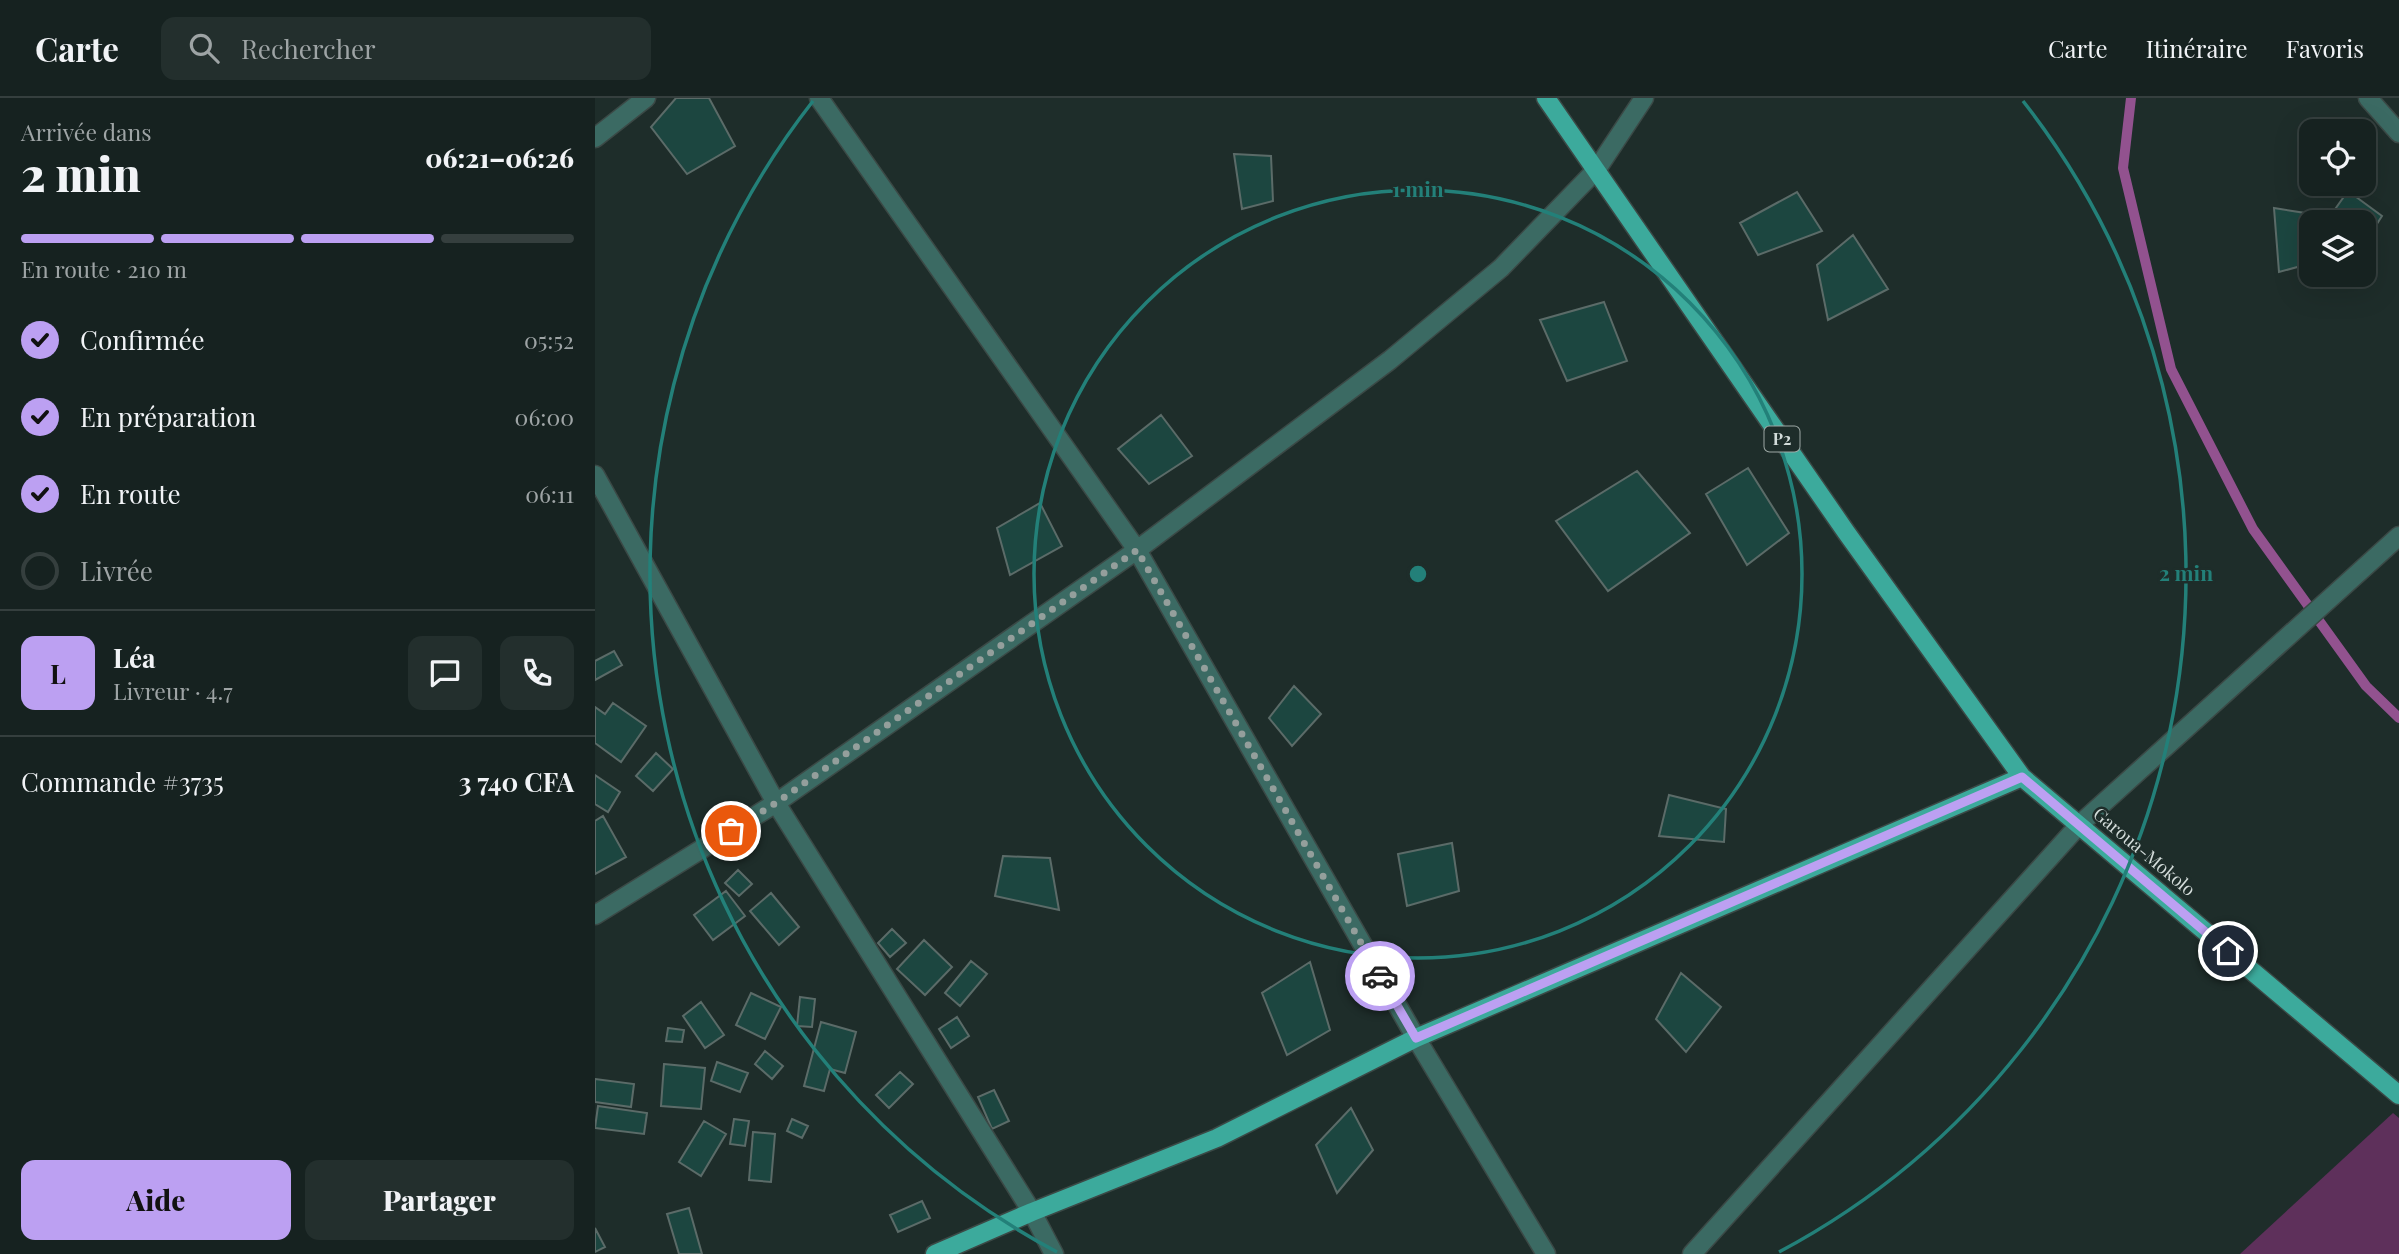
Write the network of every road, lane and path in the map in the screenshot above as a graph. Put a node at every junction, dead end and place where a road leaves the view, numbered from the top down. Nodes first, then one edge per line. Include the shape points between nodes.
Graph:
1 (646, 98) edge
2 (819, 98) edge
3 (1546, 98) edge
4 (1644, 98) edge
5 (2368, 98) edge
6 (2399, 133) edge
7 (595, 138) edge
8 (1597, 169) junction
9 (595, 475) edge
10 (2399, 536) edge
11 (1137, 550) junction
12 (2022, 777) junction
13 (776, 803) junction
14 (2079, 824) junction
15 (595, 915) edge
16 (1416, 1038) junction
17 (2399, 1095) edge
18 (1033, 1212) junction
19 (935, 1254) edge
20 (1054, 1254) edge
21 (1546, 1254) edge
22 (1692, 1254) edge

1 - 7 street
2 - 11 street
3 - 8 main road, P2
4 - 8 street
5 - 6 street
8 - 11 street via 1501,268 1390,360
8 - 12 main road, P2 via 1846,532
9 - 13 street
10 - 14 street
11 - 13 street
11 - 16 street
12 - 14 main road, Garoua-Mokolo
12 - 16 main road
13 - 15 street
13 - 18 street
14 - 17 main road, Garoua-Mokolo
14 - 22 street
16 - 18 main road via 1217,1138
16 - 21 street
18 - 19 main road
18 - 20 street

